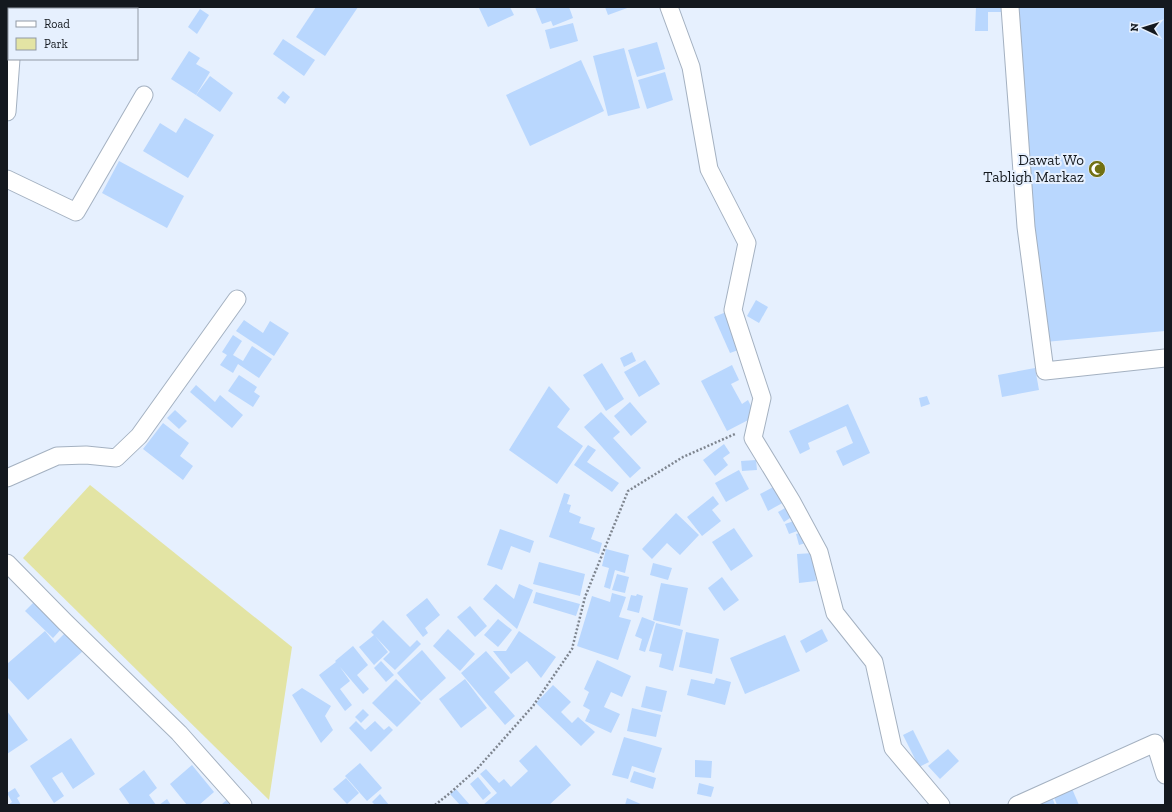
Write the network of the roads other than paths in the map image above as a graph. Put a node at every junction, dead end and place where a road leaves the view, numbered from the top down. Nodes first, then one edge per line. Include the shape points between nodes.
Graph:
1 (669, 7) edge
2 (1010, 7) edge
3 (11, 60) edge
4 (144, 95) dead end
5 (7, 112) edge
6 (7, 179) edge
7 (237, 299) dead end
8 (1165, 358) edge
9 (7, 478) edge
10 (7, 563) edge
11 (1165, 775) edge
12 (243, 805) edge
13 (941, 805) edge
14 (1017, 805) edge

1 - 13 street via 691,67 709,169 747,244 733,310 762,398 753,438 819,552 835,613 874,662 893,748
2 - 8 street via 1026,227 1045,371
3 - 5 street
4 - 6 street via 76,212
7 - 9 street via 139,436 116,458 57,456
10 - 12 street via 180,733
11 - 14 street via 1155,743

